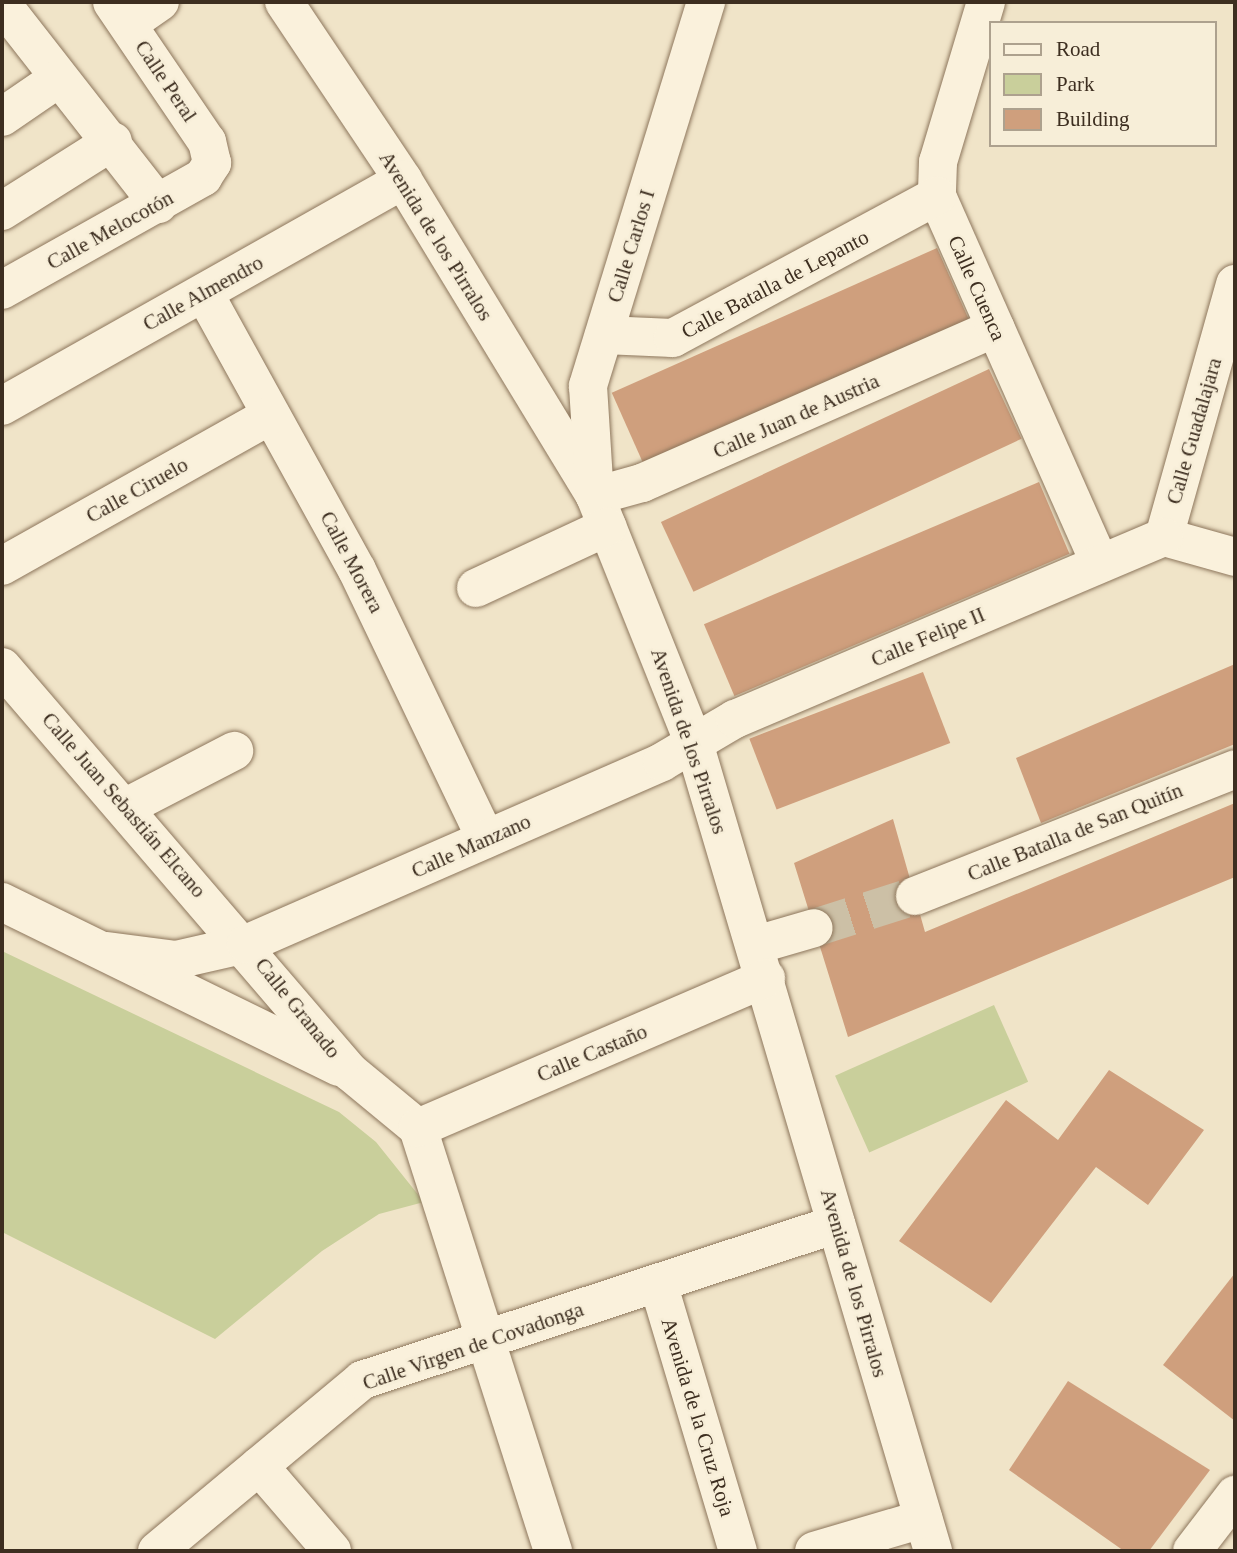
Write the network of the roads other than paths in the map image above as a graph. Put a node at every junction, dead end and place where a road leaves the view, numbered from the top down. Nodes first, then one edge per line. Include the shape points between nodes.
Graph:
1 (160, 2) edge
2 (284, 2) edge
3 (706, 2) edge
4 (986, 2) edge
5 (120, 13) edge
6 (5, 15) edge
7 (57, 80) junction
8 (2, 117) edge
9 (113, 141) junction
10 (212, 163) joint
11 (404, 180) junction
12 (937, 197) junction
13 (158, 204) junction
14 (2, 211) edge
15 (1235, 284) edge
16 (2, 290) edge
17 (204, 293) junction
18 (995, 328) junction
19 (604, 335) junction
20 (2, 406) edge
21 (271, 415) junction
22 (601, 511) junction
23 (1164, 537) junction
24 (1235, 556) edge
25 (1100, 564) junction
26 (2, 566) edge
27 (476, 588) dead end
28 (2, 667) edge
29 (694, 743) junction
30 (234, 751) dead end
31 (1235, 769) edge
32 (126, 807) junction
33 (486, 839) junction
34 (915, 896) tunnel mouth
35 (2, 902) edge
36 (814, 928) tunnel mouth
37 (246, 944) junction
38 (107, 951) junction
39 (207, 956) junction
40 (761, 961) junction
41 (203, 1001) junction
42 (350, 1072) junction
43 (418, 1128) junction
44 (836, 1224) junction
45 (658, 1283) junction
46 (487, 1339) junction
47 (260, 1466) junction
48 (1235, 1495) edge
49 (928, 1535) edge
50 (1193, 1550) edge
51 (157, 1551) edge
52 (332, 1551) edge
53 (553, 1551) edge
54 (738, 1551) edge
55 (814, 1551) edge

1 - 5 street
2 - 11 street, Avenida de los Pirralos
3 - 19 street, Calle Carlos I
4 - 12 street, Calle Cuenca via 938,162
5 - 10 street, Calle Peral via 206,142
6 - 7 street
7 - 8 street
7 - 9 street
9 - 13 street
9 - 14 street
10 - 13 street, Calle Melocotón via 203,177
11 - 17 street, Calle Almendro
11 - 22 street, Avenida de los Pirralos
12 - 18 street, Calle Cuenca
12 - 19 street, Calle Batalla de Lepanto via 673,338
13 - 16 street, Calle Melocotón
15 - 23 street, Calle Guadalajara
17 - 20 street, Calle Almendro
17 - 21 street, Calle Morera
18 - 22 street, Calle Juan de Austria via 642,483
18 - 25 street, Calle Cuenca
19 - 22 street, Calle Carlos I via 588,386
21 - 26 street, Calle Ciruelo
21 - 33 street, Calle Morera via 429,711
22 - 27 street, Calle Juan de Austria
22 - 29 street, Avenida de los Pirralos
23 - 24 street
23 - 25 street, Calle Felipe II
25 - 29 street, Calle Felipe II via 735,719
28 - 32 street, Calle Juan Sebastián Elcano
29 - 33 street, Calle Manzano
29 - 40 street, Avenida de los Pirralos
30 - 32 street
31 - 34 street, Calle Batalla de San Quitín
32 - 37 street, Calle Juan Sebastián Elcano
33 - 37 street, Calle Manzano
35 - 38 street
36 - 40 street
37 - 39 street, Calle Manzano
37 - 42 street, Calle Granado
38 - 39 street, Calle Manzano via 166,960
38 - 41 street, Calle Granado
39 - 41 street via 194,981
40 - 43 street, Calle Castaño
40 - 44 street, Avenida de los Pirralos
41 - 42 street, Calle Granado
42 - 43 street, Calle Granado
43 - 46 street
44 - 45 street, Calle Virgen de Covadonga
44 - 49 street, Avenida de los Pirralos
45 - 46 street, Calle Virgen de Covadonga
45 - 54 street, Avenida de la Cruz Roja
46 - 47 street, Calle Virgen de Covadonga via 362,1380
46 - 53 street
47 - 51 street, Calle Virgen de Covadonga
47 - 52 street
48 - 50 street
49 - 55 street

